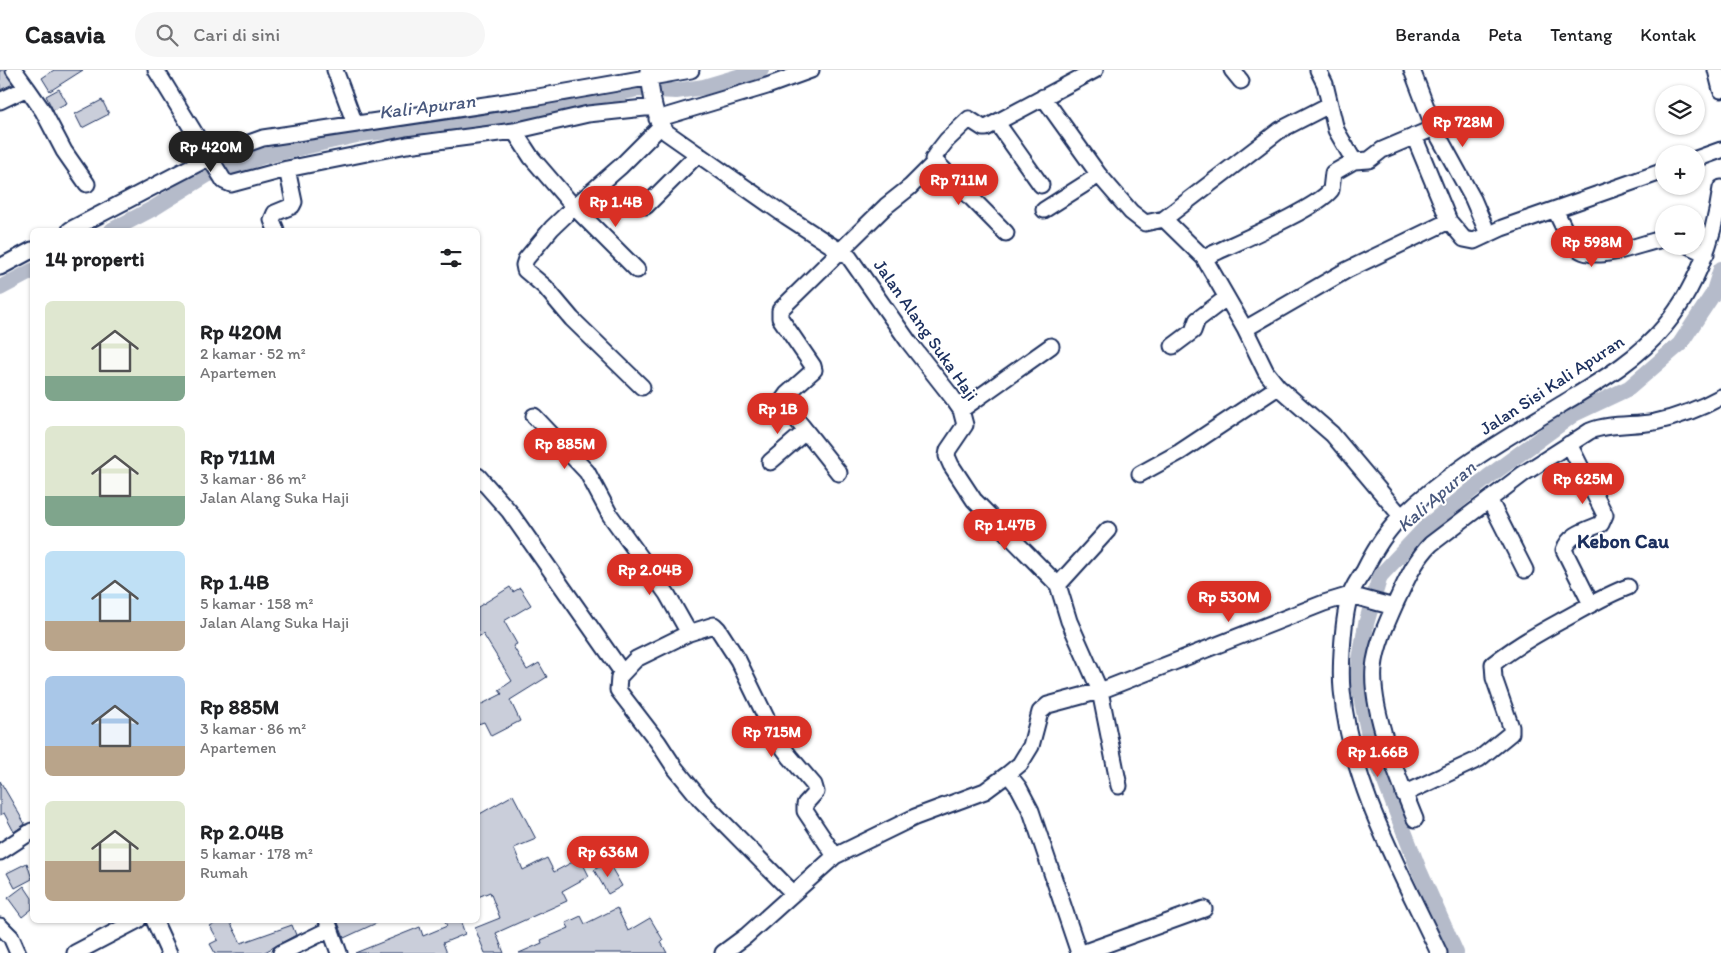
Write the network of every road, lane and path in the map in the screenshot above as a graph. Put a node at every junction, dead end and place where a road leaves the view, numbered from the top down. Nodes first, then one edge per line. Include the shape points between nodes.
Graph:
1 (14, 70) edge
2 (156, 70) edge
3 (335, 70) edge
4 (690, 70) edge
5 (811, 70) edge
6 (1095, 70) edge
7 (1318, 70) edge
8 (1412, 70) edge
9 (1716, 70) edge
10 (650, 77) edge
11 (27, 88) junction
12 (1721, 90) edge
13 (1043, 97) junction
14 (0, 101) edge
15 (1329, 105) junction
16 (656, 113) junction
17 (997, 123) junction
18 (354, 124) junction
19 (1434, 128) junction
20 (514, 131) junction
21 (1414, 136) junction
22 (1721, 150) edge
23 (698, 154) junction
24 (1705, 156) edge
25 (212, 159) junction
26 (933, 159) junction
27 (1354, 161) junction
28 (287, 169) junction
29 (1655, 174) edge
30 (1099, 175) junction
31 (87, 184) dead end
32 (1041, 184) dead end
33 (1721, 188) edge
34 (646, 206) dead end
35 (574, 207) junction
36 (1044, 210) dead end
37 (1555, 210) junction
38 (1164, 219) junction
39 (1449, 221) junction
40 (74, 228) edge
41 (275, 228) edge
42 (1006, 233) dead end
43 (1488, 234) junction
44 (1655, 242) edge
45 (840, 250) junction
46 (30, 251) edge
47 (1706, 254) joint
48 (1204, 258) junction
49 (0, 266) edge
50 (637, 270) dead end
51 (1226, 298) junction
52 (1245, 329) junction
53 (1051, 346) dead end
54 (1173, 346) dead end
55 (642, 387) dead end
56 (1278, 387) junction
57 (1721, 397) edge
58 (961, 410) junction
59 (534, 416) dead end
60 (806, 431) junction
61 (1569, 444) junction
62 (770, 462) dead end
63 (839, 473) dead end
64 (1140, 474) dead end
65 (480, 478) edge
66 (1490, 501) junction
67 (1401, 516) junction
68 (1108, 530) dead end
69 (1525, 570) dead end
70 (1058, 585) junction
71 (1628, 587) dead end
72 (1356, 597) junction
73 (1591, 604) junction
74 (1389, 606) junction
75 (689, 633) junction
76 (622, 672) junction
77 (1100, 691) junction
78 (1008, 774) junction
79 (1119, 786) dead end
80 (1404, 794) junction
81 (1415, 819) dead end
82 (30, 831) edge
83 (0, 852) edge
84 (835, 856) junction
85 (793, 893) junction
86 (1204, 909) dead end
87 (132, 923) edge
88 (155, 923) edge
89 (328, 924) edge
90 (0, 926) edge
91 (18, 953) edge
92 (75, 953) edge
93 (170, 953) edge
94 (281, 953) edge
95 (339, 953) edge
96 (723, 953) edge
97 (1078, 953) edge
98 (1082, 953) edge
99 (1439, 953) edge

1 - 11 street
2 - 25 street
3 - 18 street
4 - 10 street
5 - 16 street via 766,86
6 - 13 street
7 - 15 street
8 - 19 street
9 - 12 street
10 - 16 street
10 - 18 street
11 - 14 street
11 - 31 street
13 - 17 street
13 - 30 street
15 - 27 street via 1336,130
15 - 38 street via 1280,130
16 - 20 street via 588,114
16 - 23 street, Jalan Alang Suka Haji via 666,132
16 - 35 street via 622,166
17 - 26 street via 983,128 969,119
17 - 32 street
18 - 25 street via 263,138
19 - 21 street
19 - 43 street via 1474,198
20 - 28 street via 407,146
20 - 35 street via 531,157
21 - 27 street via 1382,150 1369,160
21 - 39 street
22 - 24 street
23 - 34 street
23 - 45 street, Jalan Alang Suka Haji
25 - 28 street via 224,181 236,183
25 - 40 street
26 - 42 street
26 - 45 street via 932,165 910,188
27 - 48 street via 1333,173 1331,190 1320,199
28 - 41 street via 294,202 275,213 272,220
29 - 37 street
30 - 36 street
30 - 38 street via 1140,220 1145,223
33 - 47 street, Jalan Sisi Kali Apuran
35 - 50 street
35 - 55 street via 526,259 525,270
37 - 43 street
37 - 44 street via 1573,244 1588,252 1621,251
38 - 48 street
39 - 43 street via 1468,241
39 - 52 street via 1347,270
45 - 58 street, Jalan Alang Suka Haji via 858,267 908,341
45 - 60 street via 778,312 813,366 812,372 782,401
46 - 49 street
47 - 67 street, Jalan Sisi Kali Apuran via 1685,299 1663,328 1628,362 1486,451
48 - 51 street
51 - 52 street
51 - 54 street via 1197,320 1193,331
52 - 56 street via 1266,372
53 - 58 street
56 - 64 street via 1180,452
56 - 67 street via 1332,434
57 - 61 street via 1656,422 1601,427
58 - 70 street, Jalan Alang Suka Haji via 965,425 948,450 950,465 974,500
59 - 75 street via 587,472 610,515 667,594
60 - 62 street
60 - 63 street
61 - 66 street via 1523,474
61 - 73 street via 1605,515 1602,524 1569,540 1564,550
65 - 76 street via 508,511
66 - 69 street
66 - 74 street via 1420,555
67 - 72 street, Jalan Sisi Kali Apuran via 1378,545
68 - 70 street
70 - 77 street, Jalan Alang Suka Haji
71 - 73 street
72 - 74 street
72 - 77 street via 1308,607
72 - 99 street, Jalan Sisi Kali Apuran via 1341,664 1342,690 1354,751 1367,795 1388,846
73 - 80 street via 1513,648 1493,664 1494,678 1511,727 1507,738 1479,760
74 - 80 street via 1376,658 1374,690 1389,752
75 - 76 street via 636,659
75 - 84 street via 709,625 718,629 738,660 776,738 814,785 816,792 806,804 805,811
76 - 85 street via 617,681 618,690 675,768 701,800
77 - 78 street via 1048,705 1040,712 1031,746 1020,764
77 - 79 street, Jalan Alang Suka Haji
78 - 84 street via 985,791 915,818
78 - 97 street via 1031,812
80 - 81 street
82 - 83 street
84 - 85 street
85 - 96 street
86 - 98 street
87 - 92 street
88 - 93 street
89 - 94 street
89 - 95 street
90 - 91 street via 11,937

